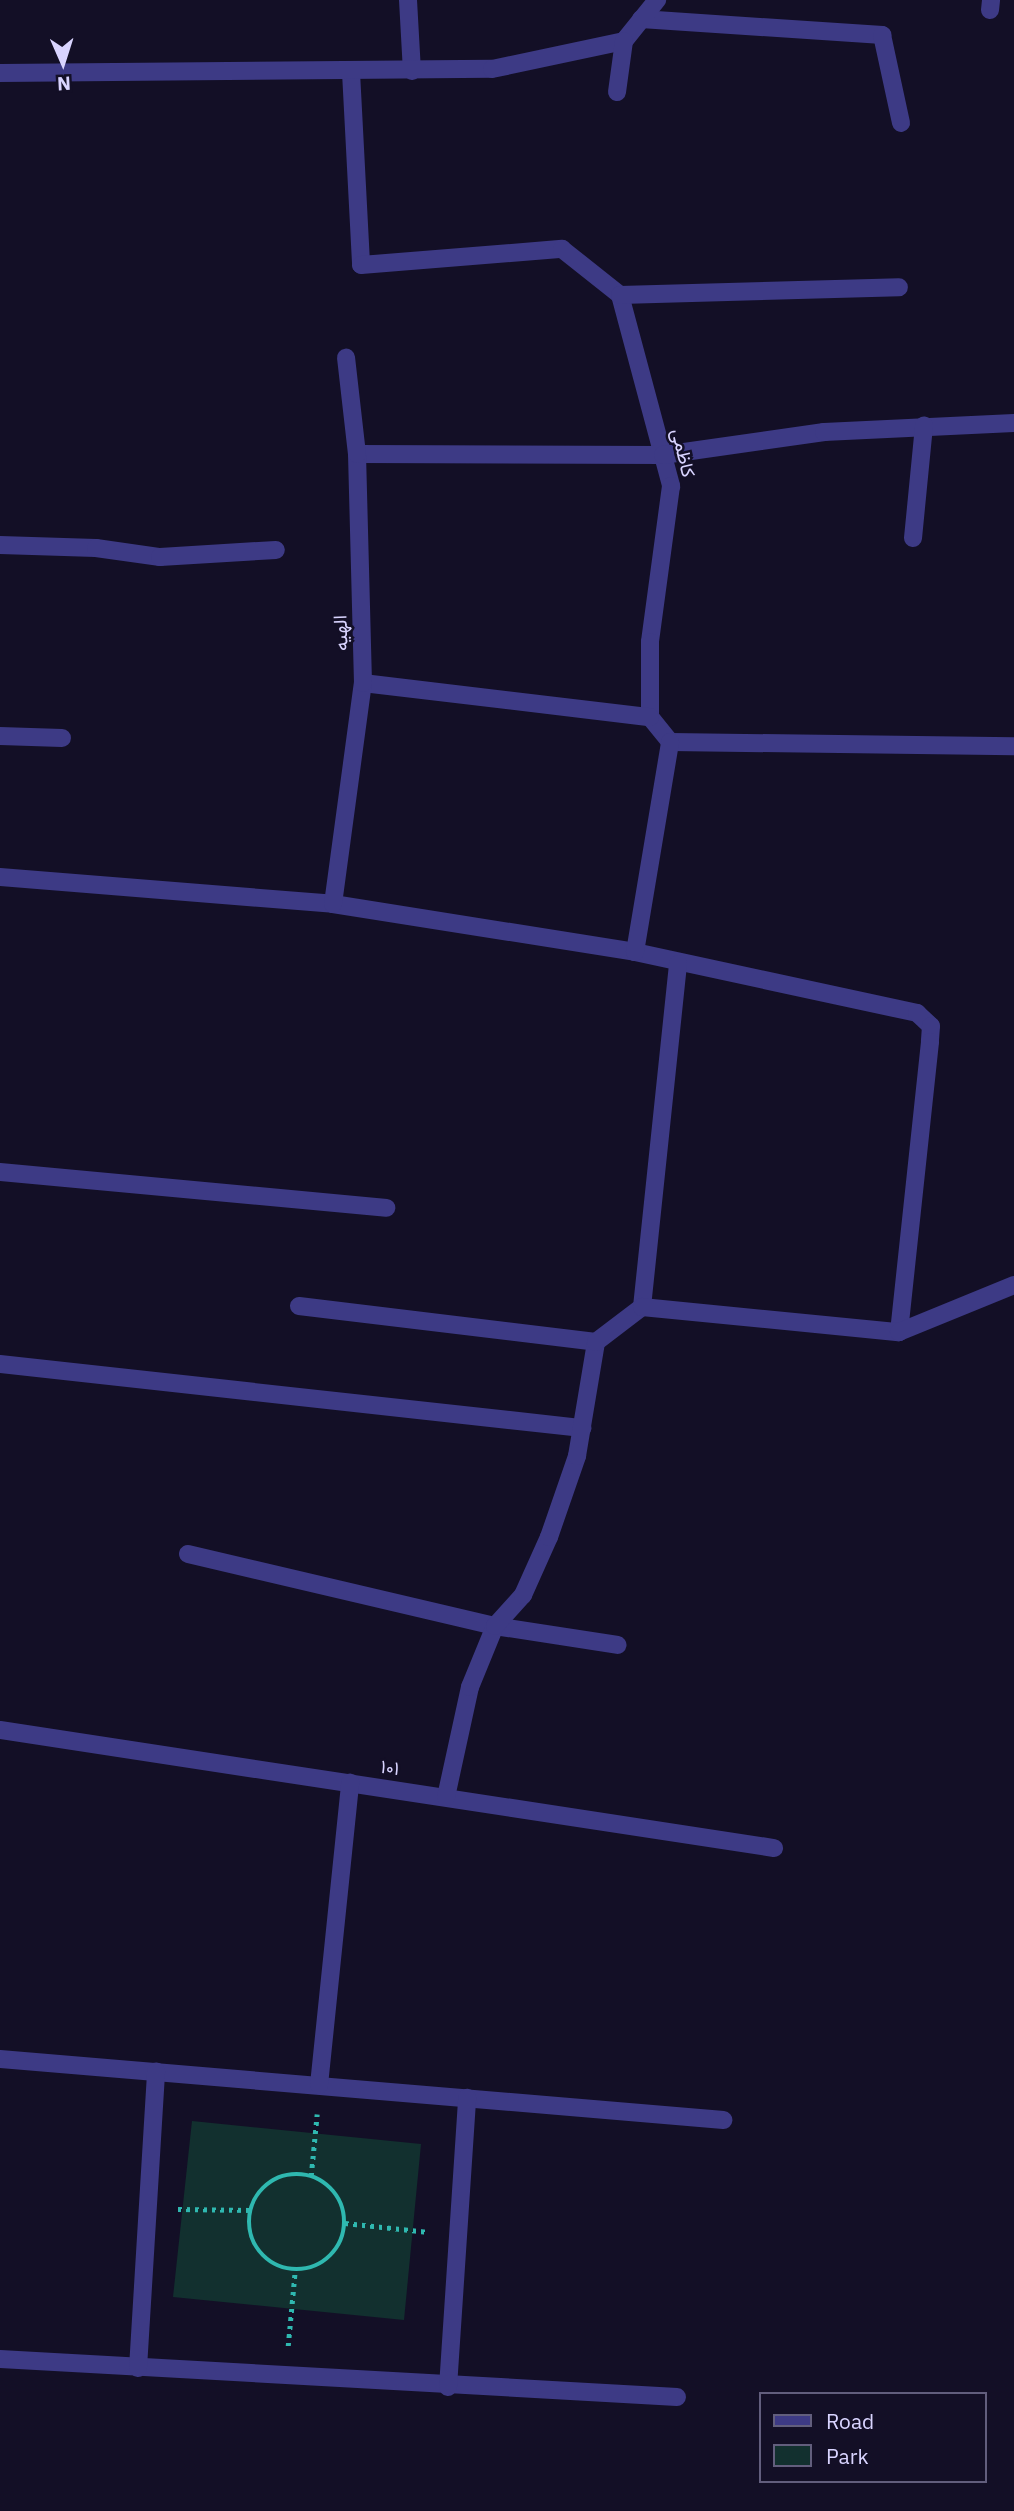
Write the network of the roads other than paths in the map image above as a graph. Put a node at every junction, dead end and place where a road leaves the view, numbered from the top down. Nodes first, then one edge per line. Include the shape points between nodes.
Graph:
1 (408, 0) edge
2 (657, 0) edge
3 (641, 19) junction
4 (624, 41) junction
5 (412, 71) junction
6 (351, 72) junction
7 (0, 74) edge
8 (617, 92) dead end
9 (901, 123) dead end
10 (900, 287) dead end
11 (620, 295) junction
12 (346, 358) dead end
13 (1014, 423) edge
14 (924, 426) junction
15 (357, 454) junction
16 (663, 454) junction
17 (913, 538) dead end
18 (0, 545) edge
19 (276, 550) dead end
20 (363, 683) junction
21 (650, 717) junction
22 (0, 736) edge
23 (62, 738) dead end
24 (670, 742) junction
25 (1014, 746) edge
26 (0, 877) edge
27 (333, 904) junction
28 (635, 952) junction
29 (678, 964) junction
30 (0, 1172) edge
31 (386, 1208) dead end
32 (1014, 1285) edge
33 (299, 1306) dead end
34 (642, 1307) junction
35 (899, 1332) junction
36 (596, 1342) junction
37 (0, 1364) edge
38 (582, 1428) junction
39 (188, 1554) dead end
40 (495, 1626) junction
41 (618, 1645) dead end
42 (0, 1730) edge
43 (350, 1783) junction
44 (446, 1797) junction
45 (774, 1847) dead end
46 (0, 2059) edge
47 (156, 2073) junction
48 (319, 2085) junction
49 (467, 2098) junction
50 (723, 2120) dead end
51 (0, 2359) edge
52 (138, 2368) junction
53 (447, 2387) junction
54 (677, 2397) dead end

1 - 5 street
2 - 3 street
3 - 4 street
3 - 9 street via 881,35
4 - 5 street via 492,69
4 - 8 street
5 - 6 street
6 - 7 street
6 - 11 street via 361,265 562,249
10 - 11 street
11 - 16 street, کاظمی
12 - 15 street, الهیه
13 - 14 street
14 - 16 street via 824,432
14 - 17 street
15 - 16 street
15 - 20 street, الهیه
16 - 21 street, کاظمی via 671,486 650,642
18 - 19 street via 96,548 160,556
20 - 21 street
20 - 27 street, الهیه
21 - 24 street
22 - 23 street
24 - 25 street
24 - 28 street
26 - 27 street
27 - 28 street
28 - 29 street
29 - 34 street
29 - 35 street via 917,1013 931,1026
30 - 31 street
32 - 35 street
33 - 36 street
34 - 35 street
34 - 36 street
36 - 38 street
37 - 38 street
38 - 40 street via 549,1537 523,1595
39 - 40 street
40 - 41 street
40 - 44 street via 470,1687
42 - 43 street, ۱۰۱
43 - 44 street, ۱۰۱
43 - 48 street
44 - 45 street, ۱۰۱
46 - 47 street
47 - 48 street
47 - 52 street
48 - 49 street
49 - 50 street
49 - 53 street
51 - 52 street
52 - 53 street
53 - 54 street

